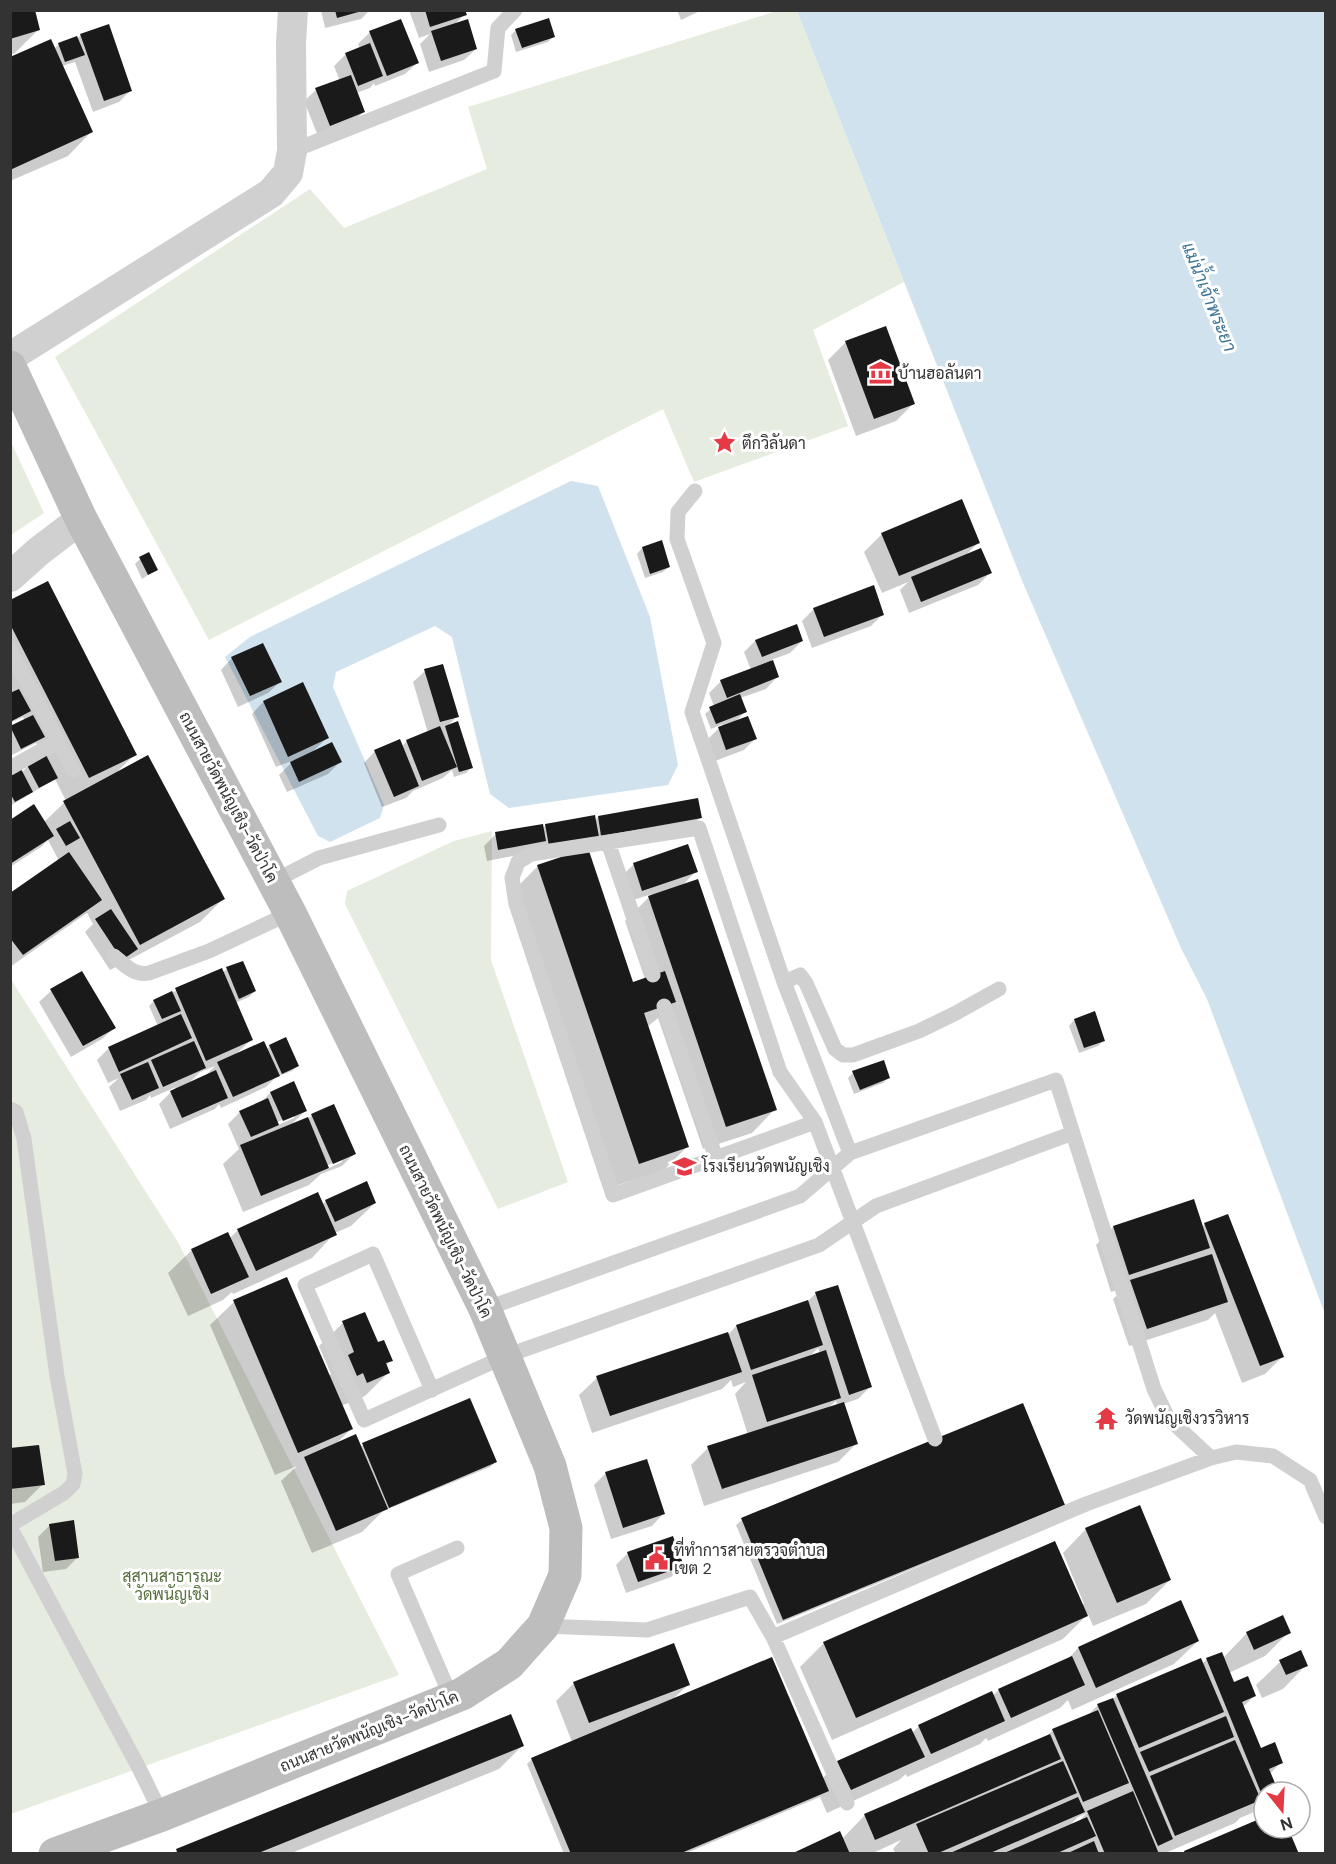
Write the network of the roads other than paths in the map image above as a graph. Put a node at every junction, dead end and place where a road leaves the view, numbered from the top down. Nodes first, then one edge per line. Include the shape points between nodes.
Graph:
1 (293, 10) edge
2 (515, 10) edge
3 (292, 151) junction
4 (10, 357) edge
5 (10, 368) edge
6 (695, 491) dead end
7 (81, 519) junction
8 (11, 575) edge
9 (10, 650) edge
10 (58, 741) junction
11 (10, 768) edge
12 (73, 770) dead end
13 (439, 825) dead end
14 (608, 842) junction
15 (274, 881) junction
16 (290, 913) junction
17 (114, 956) dead end
18 (654, 975) dead end
19 (784, 982) junction
20 (999, 989) dead end
21 (664, 1006) dead end
22 (10, 1109) edge
23 (815, 1122) junction
24 (1073, 1133) junction
25 (850, 1154) junction
26 (716, 1158) junction
27 (833, 1170) junction
28 (853, 1222) junction
29 (485, 1309) junction
30 (506, 1356) junction
31 (432, 1390) junction
32 (935, 1439) dead end
33 (1211, 1458) junction
34 (1326, 1516) edge
35 (10, 1526) edge
36 (457, 1548) dead end
37 (543, 1626) junction
38 (773, 1637) junction
39 (452, 1699) junction
40 (847, 1803) dead end
41 (162, 1815) junction
42 (55, 1854) edge

1 - 3 street
2 - 3 lane via 498,28 494,71
3 - 4 street via 288,173 271,193
5 - 7 main road, ถนนสายวัดพนัญเชิง-วัดป่าโค
6 - 19 lane via 678,512 676,539 714,643 692,712
7 - 8 street
7 - 15 main road, ถนนสายวัดพนัญเชิง-วัดป่าโค
9 - 10 lane
10 - 11 lane
10 - 12 lane
13 - 15 lane via 319,858
14 - 18 lane
14 - 23 lane via 699,828 780,1072
14 - 26 lane via 531,854 518,862 512,878 516,904 613,1195
15 - 16 main road, ถนนสายวัดพนัญเชิง-วัดป่าโค
16 - 17 lane via 208,951 141,975
16 - 29 main road, ถนนสายวัดพนัญเชิง-วัดป่าโค
19 - 20 lane via 800,975 835,1049 843,1055 854,1055 919,1031
19 - 25 lane
21 - 26 lane
22 - 35 lane via 15,1112 24,1139 57,1376 75,1474 64,1493
23 - 26 lane
23 - 27 lane
24 - 25 lane via 1056,1080
24 - 28 lane via 876,1206
24 - 33 lane via 1154,1389 1168,1418
25 - 27 lane
27 - 28 lane
27 - 29 lane via 800,1196
28 - 30 lane via 819,1245
28 - 32 lane
29 - 30 main road, ถนนสายวัดพนัญเชิง-วัดป่าโค
30 - 31 lane
30 - 37 main road, ถนนสายวัดพนัญเชิง-วัดป่าโค via 550,1466 566,1528 565,1575
31 - 31 lane via 364,1419 305,1285 373,1254
33 - 34 lane via 1236,1452 1273,1456 1310,1480
33 - 38 lane via 977,1545
35 - 41 lane
36 - 39 lane via 398,1574
37 - 38 lane via 646,1630 750,1597
37 - 39 main road, ถนนสายวัดพนัญเชิง-วัดป่าโค via 509,1664
38 - 40 lane
39 - 41 main road, ถนนสายวัดพนัญเชิง-วัดป่าโค
41 - 42 main road, ถนนสายวัดพนัญเชิง-วัดป่าโค

